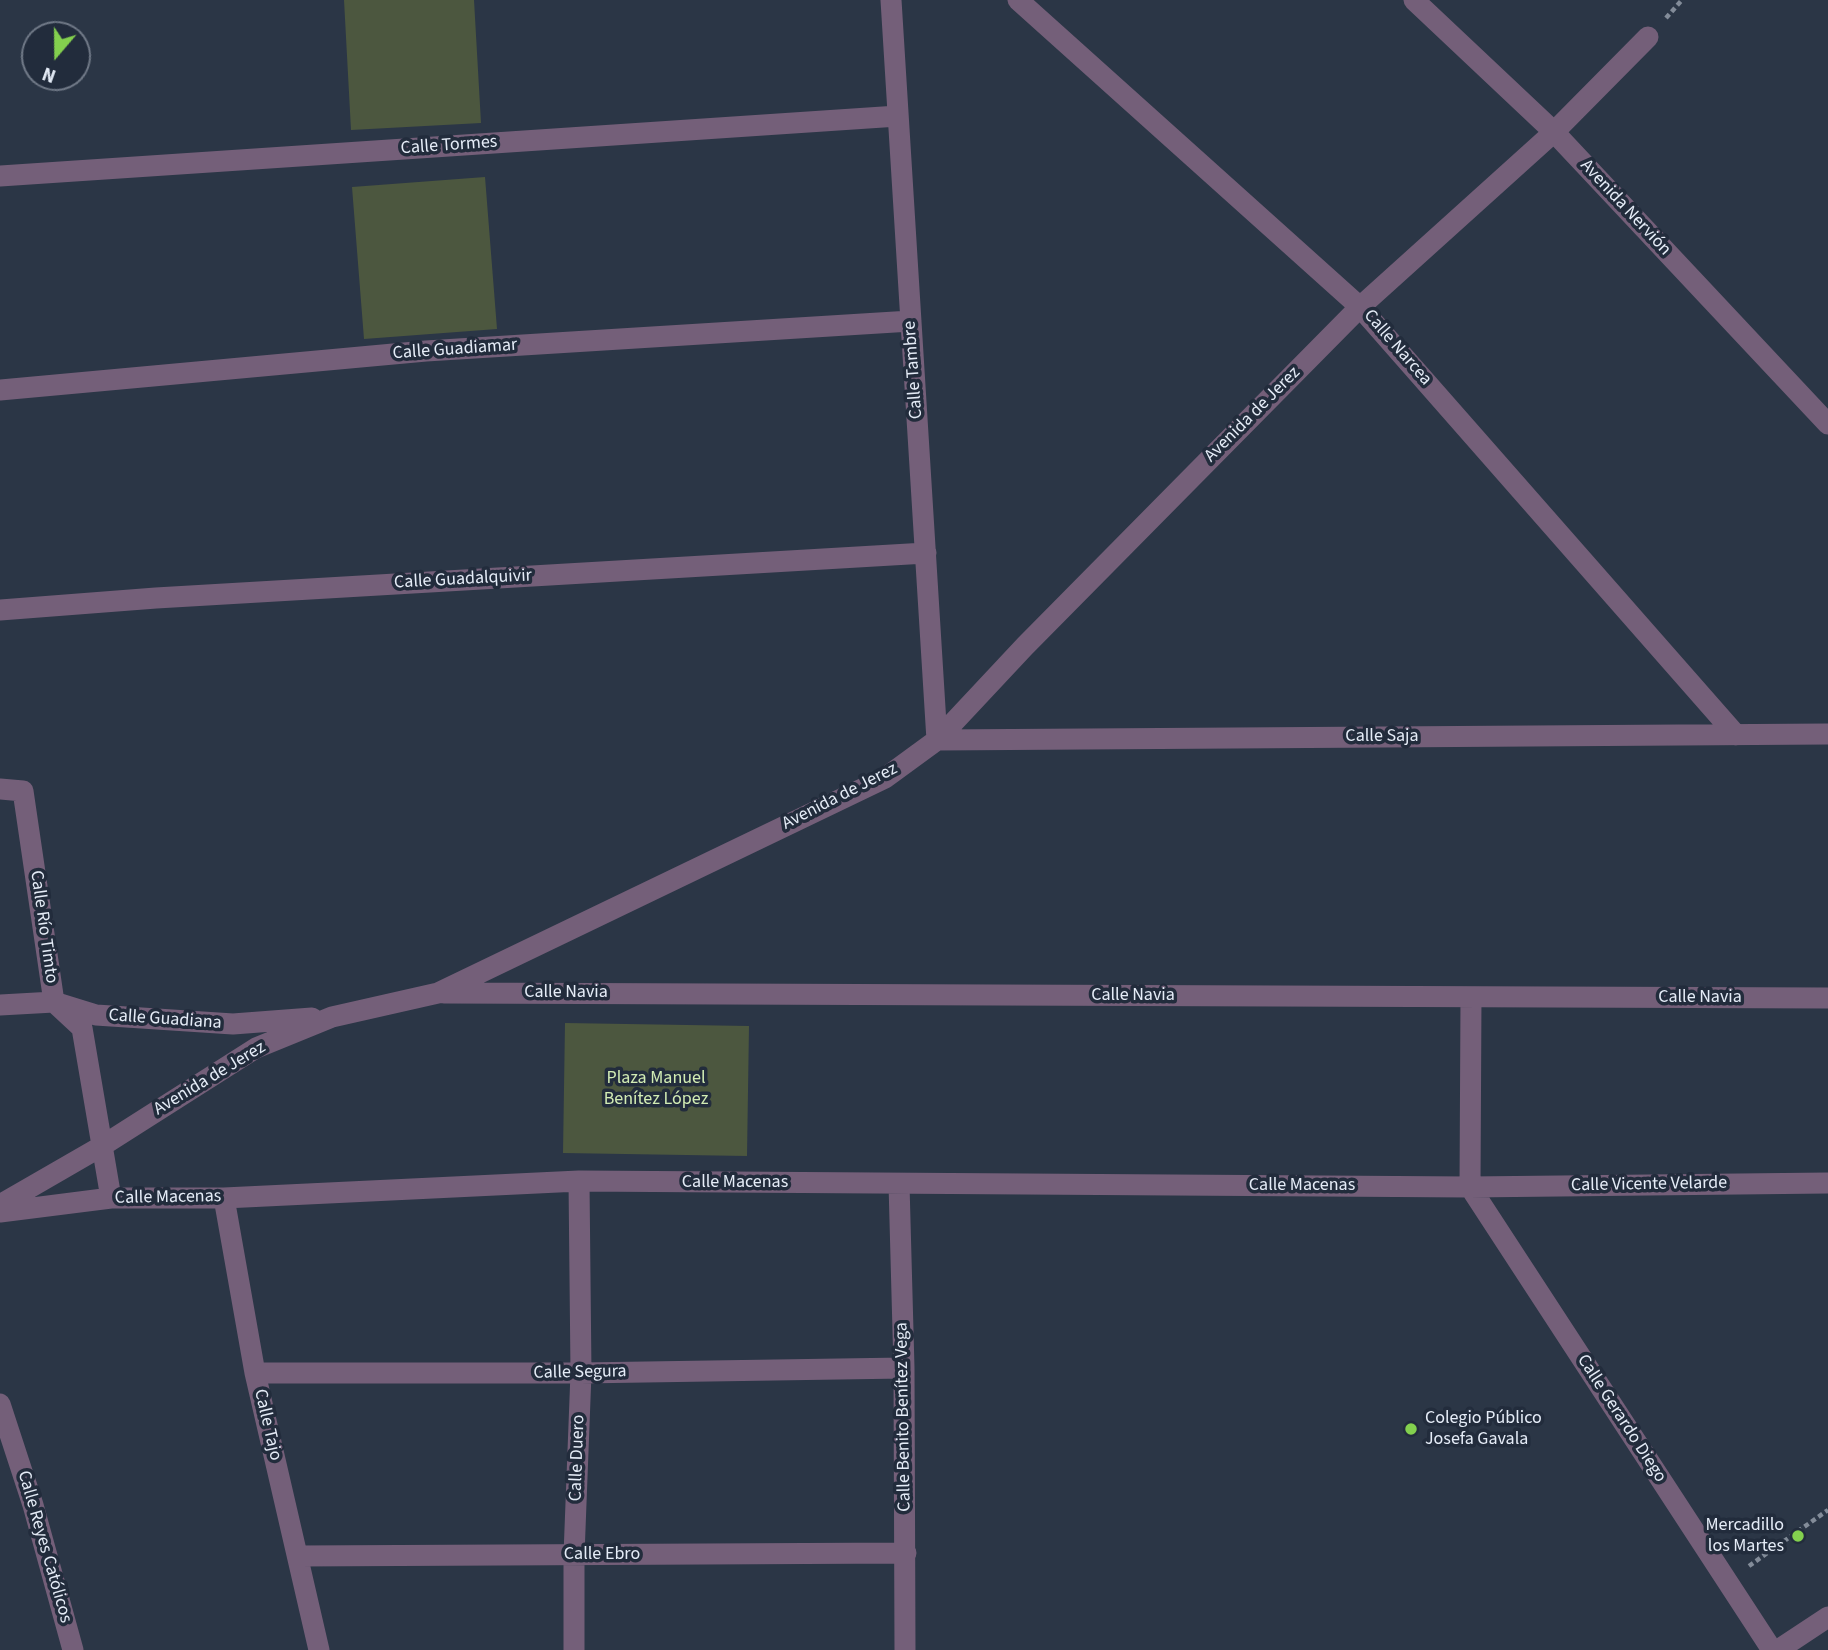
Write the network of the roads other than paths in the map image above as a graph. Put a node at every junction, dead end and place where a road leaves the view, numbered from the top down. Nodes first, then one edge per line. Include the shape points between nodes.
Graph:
1 (891, 0) edge
2 (1018, 0) edge
3 (1414, 0) edge
4 (1648, 37) dead end
5 (898, 116) junction
6 (1554, 132) junction
7 (0, 176) edge
8 (1360, 307) junction
9 (911, 321) junction
10 (0, 390) edge
11 (1828, 424) edge
12 (926, 553) junction
13 (0, 610) edge
14 (1828, 734) edge
15 (1736, 735) junction
16 (937, 740) junction
17 (0, 789) edge
18 (438, 993) junction
19 (1471, 998) junction
20 (1828, 998) edge
21 (54, 1002) junction
22 (0, 1005) edge
23 (332, 1017) junction
24 (102, 1146) junction
25 (579, 1181) junction
26 (1828, 1183) edge
27 (899, 1184) junction
28 (1470, 1187) junction
29 (111, 1198) junction
30 (224, 1198) junction
31 (0, 1205) edge
32 (0, 1212) edge
33 (904, 1367) junction
34 (255, 1373) junction
35 (581, 1373) junction
36 (0, 1404) edge
37 (906, 1553) junction
38 (574, 1555) junction
39 (298, 1556) junction
40 (1828, 1617) edge
41 (73, 1650) edge
42 (319, 1650) edge
43 (574, 1650) edge
44 (905, 1650) edge
45 (1772, 1650) edge
46 (1778, 1650) edge

1 - 5 street, Calle Tambre
2 - 8 street, Calle Narcea
3 - 6 street, Avenida Nervión
4 - 6 street, Avenida de Jerez
5 - 7 street, Calle Tormes
5 - 9 street, Calle Tambre
6 - 8 street, Avenida de Jerez
6 - 11 street, Avenida Nervión
8 - 15 street, Calle Narcea
8 - 16 street, Avenida de Jerez
9 - 10 street, Calle Guadiamar via 426,351
9 - 12 street, Calle Tambre
12 - 13 street, Calle Guadalquivir
12 - 16 street, Calle Tambre
14 - 15 street, Calle Saja
15 - 16 street, Calle Saja
16 - 18 street, Avenida de Jerez via 885,778
17 - 21 street, Calle Río Timto via 23,791
18 - 19 street, Calle Navia
18 - 23 street, Avenida de Jerez
19 - 20 street, Calle Navia
19 - 28 street
21 - 22 street, Calle Guadiana
21 - 23 street, Calle Guadiana via 96,1015 233,1024
21 - 24 street, Calle Río Timto via 82,1028
23 - 24 street, Avenida de Jerez via 256,1048
24 - 29 street, Calle Río Timto
24 - 31 street, Avenida de Jerez
25 - 27 street, Calle Macenas
25 - 30 street, Calle Macenas
25 - 35 street, Calle Duero
26 - 28 street, Calle Vicente Velarde
27 - 28 street, Calle Macenas
27 - 33 street, Calle Benito Benítez Vega
28 - 45 street, Calle Gerardo Diego
29 - 30 street, Calle Macenas
29 - 32 street, Calle Macenas
30 - 34 street, Calle Tajo
33 - 35 street, Calle Segura
33 - 37 street, Calle Benito Benítez Vega
34 - 35 street, Calle Segura
34 - 39 street, Calle Tajo
35 - 38 street, Calle Duero
36 - 41 street, Calle Reyes Católicos
37 - 38 street, Calle Ebro
37 - 44 street, Calle Benito Benítez Vega
38 - 39 street, Calle Ebro
38 - 43 street, Calle Duero
39 - 42 street, Calle Tajo
40 - 46 street

